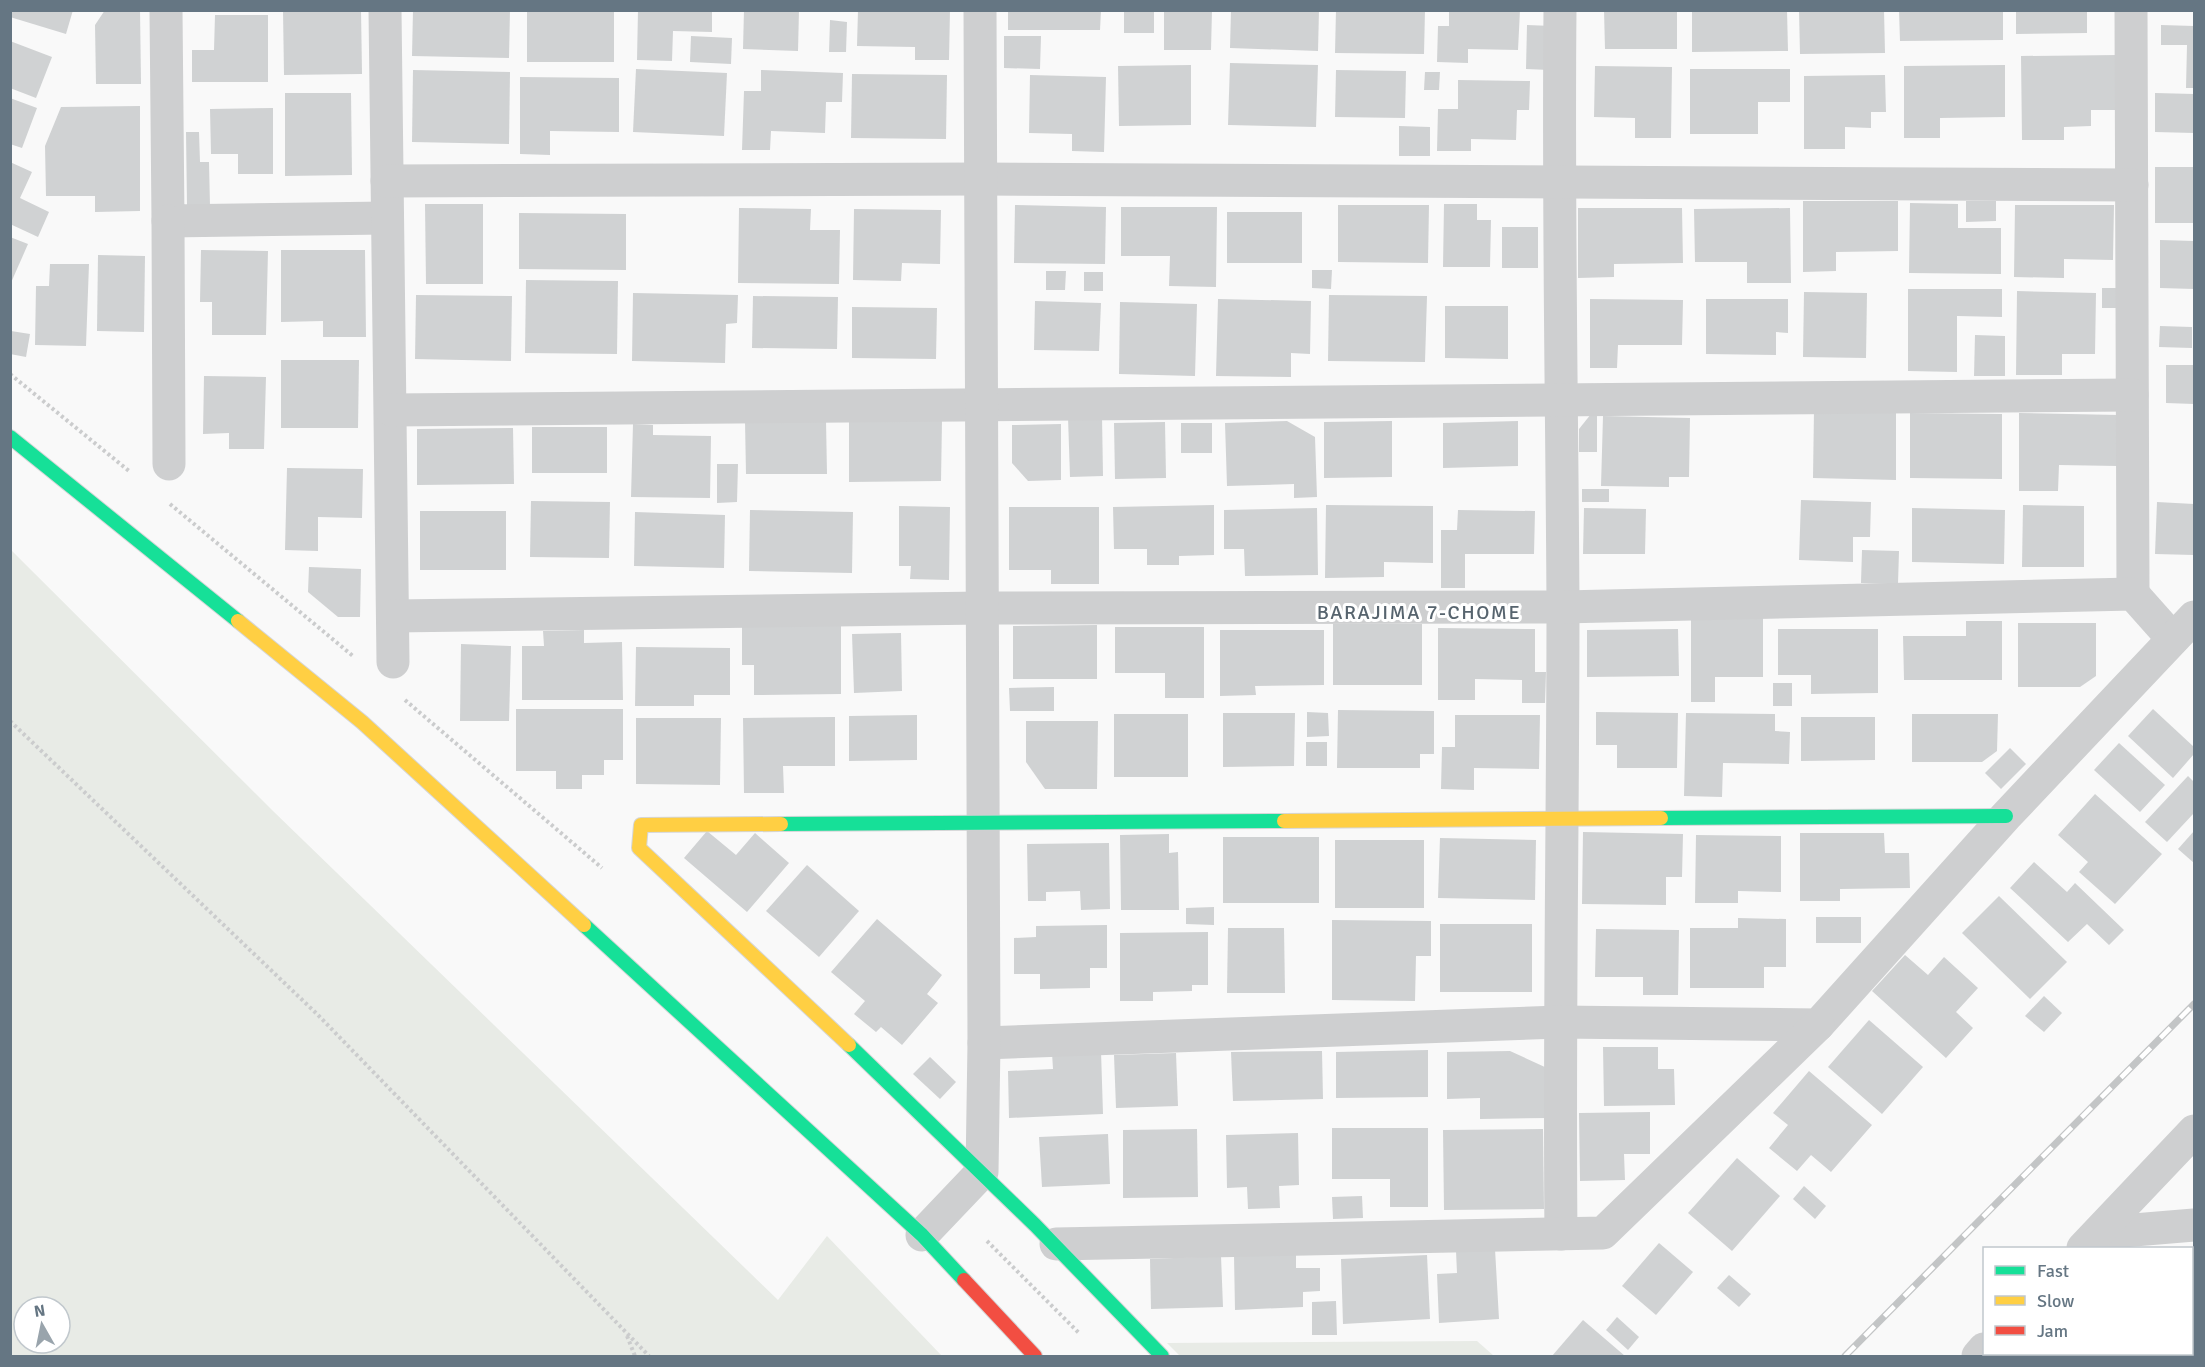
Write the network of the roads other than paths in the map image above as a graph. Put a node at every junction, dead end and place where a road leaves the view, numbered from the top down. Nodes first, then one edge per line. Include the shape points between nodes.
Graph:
1 (166, 10) edge
2 (385, 10) edge
3 (980, 10) edge
4 (1560, 10) edge
5 (2131, 10) edge
6 (981, 179) junction
7 (387, 181) junction
8 (1558, 183) junction
9 (2132, 185) junction
10 (387, 218) junction
11 (168, 221) junction
12 (2132, 395) junction
13 (1561, 399) junction
14 (982, 404) junction
15 (391, 410) junction
16 (10, 437) edge
17 (169, 464) dead end
18 (2133, 594) junction
19 (1563, 607) junction
20 (983, 608) junction
21 (393, 616) junction
22 (2184, 628) edge
23 (393, 662) dead end
24 (2006, 816) junction
25 (1561, 818) junction
26 (984, 822) junction
27 (1559, 1022) junction
28 (1818, 1025) junction
29 (984, 1043) junction
30 (2194, 1131) edge
31 (982, 1172) junction
32 (2194, 1225) edge
33 (1560, 1234) junction
34 (922, 1235) junction
35 (2091, 1241) edge
36 (1056, 1244) junction
37 (1035, 1356) edge
38 (1162, 1356) edge

1 - 11 street
2 - 7 street
3 - 6 street
4 - 8 street
5 - 9 street
6 - 7 street
6 - 8 street
6 - 14 street
7 - 10 street
8 - 9 street
8 - 13 street
9 - 12 street
10 - 11 street
10 - 15 street
11 - 17 street
12 - 13 street
12 - 18 street
13 - 14 street
13 - 19 street
14 - 15 street
14 - 20 street
15 - 21 street
16 - 34 street via 362,722
18 - 19 street
18 - 22 street
19 - 20 street
19 - 25 street
20 - 21 street
20 - 26 street
21 - 23 street
22 - 24 street
24 - 25 street
24 - 28 street
25 - 26 street
25 - 27 street
26 - 29 street
26 - 31 street via 641,825 639,848
27 - 28 street
27 - 29 street
27 - 33 street
28 - 33 street via 1603,1233
29 - 31 street
30 - 35 street
31 - 34 street
31 - 36 street
32 - 35 street
33 - 36 street
34 - 37 street
36 - 38 street

